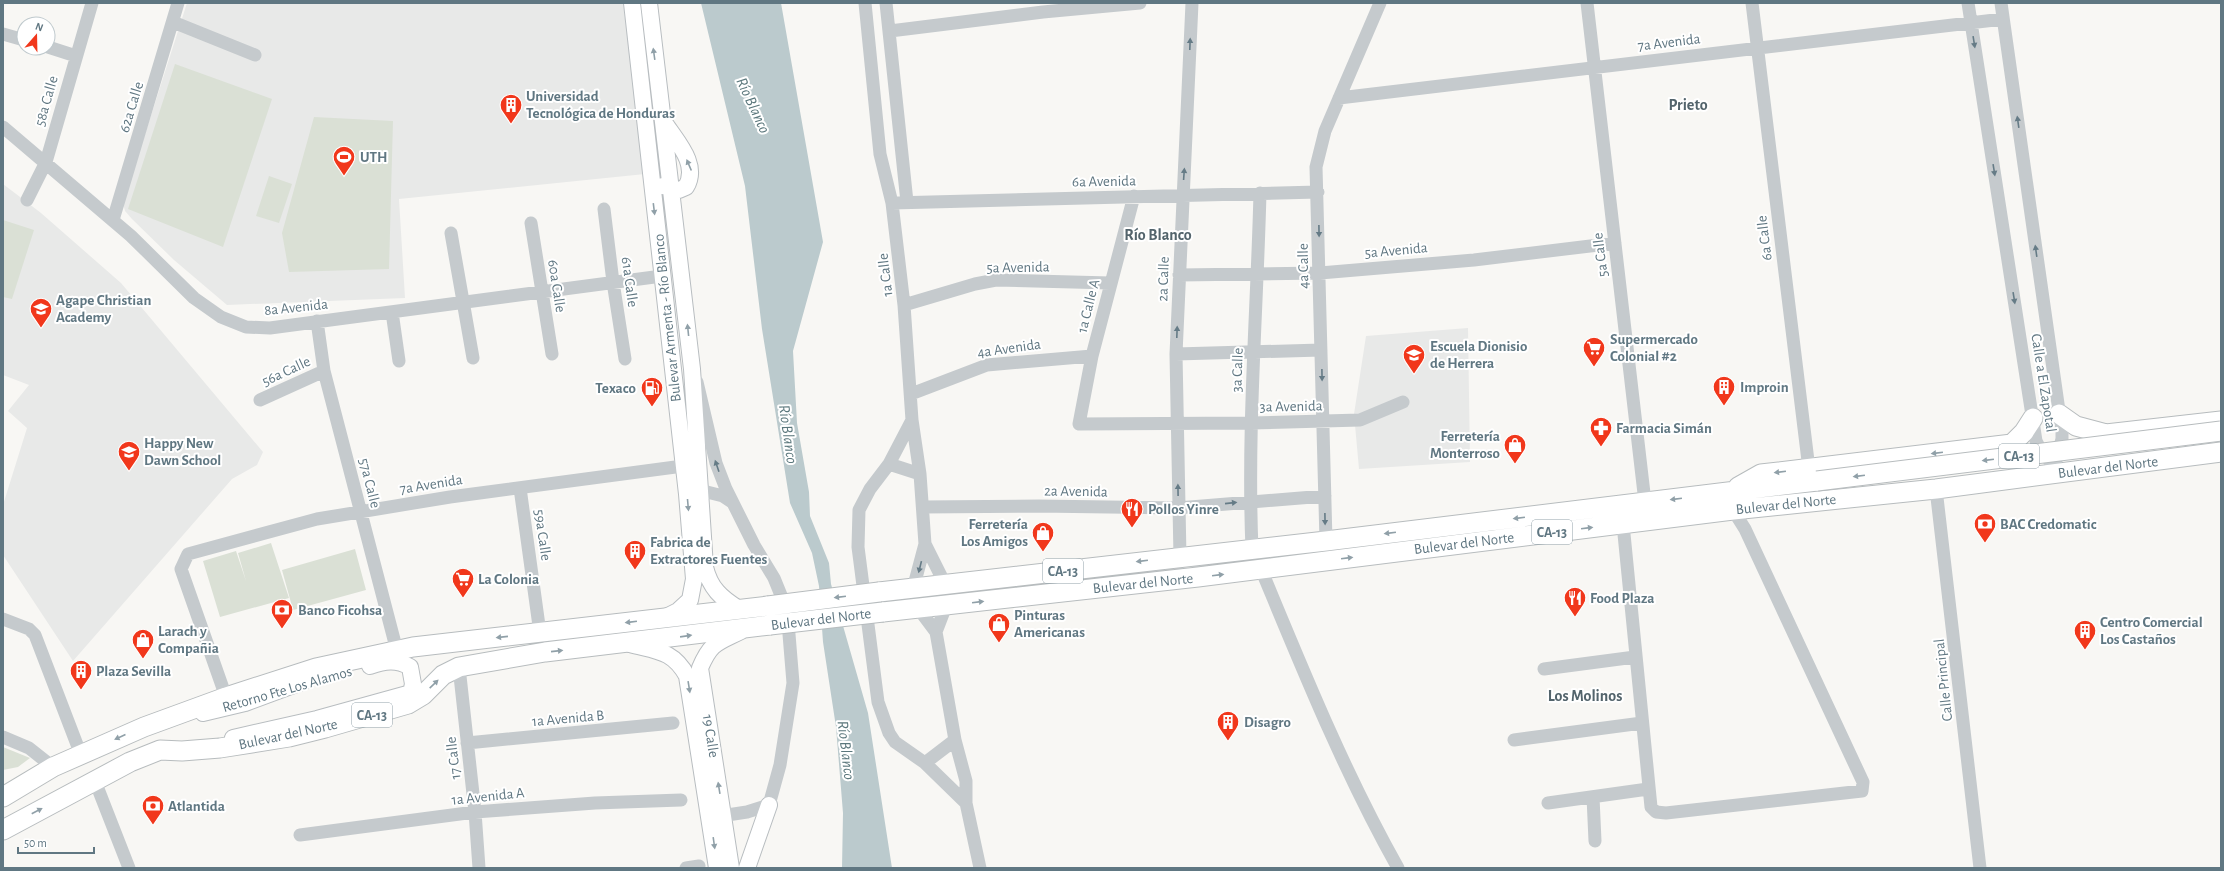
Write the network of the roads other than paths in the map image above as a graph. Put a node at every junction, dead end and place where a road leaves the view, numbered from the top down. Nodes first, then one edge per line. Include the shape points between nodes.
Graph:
1 (92, 3) edge
2 (178, 3) edge
3 (632, 3) edge
4 (648, 3) edge
5 (865, 3) edge
6 (886, 3) edge
7 (1140, 3) edge
8 (1192, 3) edge
9 (1380, 3) edge
10 (1587, 3) edge
11 (1752, 3) edge
12 (1968, 3) edge
13 (2001, 3) edge
14 (2004, 19) junction
15 (173, 22) junction
16 (1972, 23) junction
17 (890, 31) junction
18 (3, 34) edge
19 (16, 38) edge
20 (1757, 48) junction
21 (56, 50) edge
22 (255, 55) dead end
23 (76, 56) junction
24 (639, 58) junction
25 (1594, 67) junction
26 (1339, 98) junction
27 (663, 120) junction
28 (3, 127) edge
29 (46, 162) junction
30 (672, 189) junction
31 (1318, 192) junction
32 (1260, 193) junction
33 (1182, 195) junction
34 (1134, 196) junction
35 (27, 200) dead end
36 (907, 202) junction
37 (892, 203) junction
38 (604, 209) dead end
39 (113, 220) junction
40 (531, 223) dead end
41 (451, 233) dead end
42 (1615, 243) junction
43 (1320, 273) junction
44 (1258, 274) junction
45 (1179, 275) junction
46 (662, 276) junction
47 (612, 282) junction
48 (1110, 283) junction
49 (542, 291) junction
50 (464, 302) junction
51 (904, 305) junction
52 (392, 312) junction
53 (317, 321) junction
54 (1321, 350) junction
55 (1254, 351) junction
56 (552, 354) dead end
57 (1176, 354) junction
58 (1092, 356) junction
59 (473, 358) dead end
60 (625, 359) dead end
61 (399, 361) dead end
62 (692, 369) junction
63 (324, 371) junction
64 (675, 390) junction
65 (911, 394) junction
66 (260, 400) dead end
67 (1403, 402) dead end
68 (2059, 414) junction
69 (2033, 418) junction
70 (912, 420) junction
71 (2221, 421) edge
72 (1323, 422) junction
73 (1252, 423) junction
74 (1177, 424) junction
75 (1080, 425) joint
76 (2089, 431) junction
77 (2221, 431) edge
78 (2012, 444) junction
79 (2221, 448) edge
80 (2221, 452) edge
81 (2085, 463) junction
82 (889, 464) junction
83 (683, 466) junction
84 (2054, 466) junction
85 (2026, 469) junction
86 (920, 474) junction
87 (1813, 475) junction
88 (520, 488) junction
89 (1936, 489) junction
90 (699, 490) junction
91 (1325, 496) junction
92 (1250, 501) junction
93 (1731, 501) junction
94 (732, 502) junction
95 (1645, 502) junction
96 (1796, 503) junction
97 (923, 507) junction
98 (1178, 508) junction
99 (360, 512) junction
100 (1622, 524) junction
101 (1326, 541) junction
102 (925, 544) junction
103 (1252, 549) junction
104 (1180, 557) junction
105 (1261, 569) junction
106 (945, 584) junction
107 (711, 585) junction
108 (694, 587) junction
109 (913, 589) junction
110 (946, 606) junction
111 (918, 608) junction
112 (739, 609) junction
113 (663, 618) junction
114 (3, 619) edge
115 (748, 628) junction
116 (936, 632) junction
117 (540, 633) junction
118 (630, 644) junction
119 (397, 651) junction
120 (1635, 657) junction
121 (458, 667) junction
122 (1544, 669) dead end
123 (226, 697) junction
124 (673, 723) dead end
125 (1642, 723) junction
126 (144, 727) junction
127 (3, 737) edge
128 (955, 740) junction
129 (1514, 740) dead end
130 (467, 742) junction
131 (160, 750) junction
132 (81, 754) junction
133 (925, 763) junction
134 (53, 767) junction
135 (95, 781) junction
136 (1648, 789) junction
137 (3, 797) edge
138 (1593, 797) junction
139 (681, 800) dead end
140 (966, 803) junction
141 (1548, 803) dead end
142 (769, 805) junction
143 (475, 812) junction
144 (717, 817) junction
145 (3, 830) edge
146 (300, 835) dead end
147 (1596, 841) dead end
148 (700, 866) dead end
149 (129, 868) edge
150 (480, 868) edge
151 (686, 868) edge
152 (718, 868) edge
153 (731, 868) edge
154 (747, 868) edge
155 (980, 868) edge
156 (1398, 868) edge
157 (1980, 868) edge

1 - 23 street, 58a Calle
2 - 15 street, 62a Calle
3 - 24 main road, Bulevar Armenta - Río Blanco
27 -> 4 main road, Bulevar Armenta - Río Blanco
5 - 37 street, 1a Calle via 880,154
6 - 17 street
7 - 17 street
33 -> 8 street, 2a Calle
9 - 26 street, 4a Calle
10 - 25 street, 5a Calle
11 - 20 street, 6a Calle
12 - 16 street, Calle a El Zapotal
13 - 14 street, Calle a El Zapotal
14 - 16 street, 7a Avenida
68 -> 14 street, Calle a El Zapotal
15 - 22 street
15 - 39 street, 62a Calle
16 - 20 street, 7a Avenida
16 -> 69 street, Calle a El Zapotal
17 - 36 street
18 - 19 street
20 - 25 street, 7a Avenida
20 - 87 street, 6a Calle
21 - 23 street
23 - 29 street, 58a Calle
24 - 30 main road via 647,74 657,175 662,185
24 -> 46 main road, Bulevar Armenta - Río Blanco
25 - 26 street, 7a Avenida
25 - 42 street, 5a Calle
26 - 31 street, 4a Calle via 1319,148 1316,167
27 - 30 main road, Bulevar Armenta - Río Blanco
30 -> 27 main road via 686,187 691,180 692,171
28 - 29 street, 8a Avenida
29 - 35 street, 58a Calle
29 - 39 street, 8a Avenida
62 -> 30 main road, Bulevar Armenta - Río Blanco
31 - 32 street, 6a Avenida
31 -> 43 street, 4a Calle
32 - 33 street, 6a Avenida
32 - 44 street, 3a Calle
33 - 34 street, 6a Avenida
33 - 45 street, 2a Calle
34 - 36 street, 6a Avenida
34 - 48 street, 1a Calle A
36 - 37 street, 6a Avenida
37 - 51 street, 1a Calle
38 - 47 street, 61a Calle
39 - 53 street, 8a Avenida via 194,298 221,317 246,327 270,328
40 - 49 street, 60a Calle
41 - 50 street
42 - 43 street, 5a Avenida via 1474,260
42 - 95 street, 5a Calle
43 - 44 street, 5a Avenida
43 - 54 street, 4a Calle
44 - 45 street, 5a Avenida
44 - 55 street, 3a Calle
57 -> 45 street, 2a Calle
46 - 47 street, 8a Avenida
46 - 64 main road, Bulevar Armenta - Río Blanco
47 - 49 street, 8a Avenida
47 - 60 street, 61a Calle
48 - 51 street, 5a Avenida via 996,280
48 - 58 street, 1a Calle A
49 - 50 street, 8a Avenida
49 - 56 street, 60a Calle
50 - 52 street, 8a Avenida
50 - 59 street
51 - 65 street, 1a Calle
52 - 53 street, 8a Avenida
52 - 61 street
53 - 63 street, 57a Calle
54 - 55 street
54 -> 72 street, 4a Calle
55 - 57 street
55 - 73 street, 3a Calle
57 - 74 street, 2a Calle
58 - 65 street, 4a Avenida via 987,364
58 - 75 street, 1a Calle A
62 - 90 main road, Bulevar Armenta - Río Blanco
94 -> 62 street via 716,463 702,395
63 - 66 street, 56a Calle
63 - 99 street, 57a Calle
64 - 83 main road, Bulevar Armenta - Río Blanco
64 - 90 main road via 686,405 695,486
65 - 70 street, 1a Calle
67 - 72 street, 3a Avenida via 1360,420
68 - 76 highway via 2076,426
68 - 84 street, Calle a El Zapotal via 2062,439
69 - 78 highway
69 - 84 street, Calle a El Zapotal via 2036,441
70 - 82 street
70 - 86 street, 1a Calle
71 - 76 highway via 2106,434
72 - 73 street, 3a Avenida
72 - 91 street, 4a Calle
73 - 74 street, 3a Avenida
73 - 92 street, 3a Calle
74 - 75 street, 3a Avenida
98 -> 74 street, 2a Calle
76 - 81 highway via 2080,435 2072,444 2073,454
77 -> 87 highway, Bulevar del Norte / CA-13, bridge
78 - 85 highway via 2030,449 2032,459
78 -> 87 highway
79 - 81 highway
80 - 89 highway, Bulevar del Norte / CA-13
81 - 84 highway
82 - 86 street
82 - 133 street via 870,489 860,510 859,554 878,702 889,733 895,742
83 - 88 street, 7a Avenida
83 -> 108 main road, Bulevar Armenta - Río Blanco
84 - 85 highway
85 - 96 highway via 1806,498
86 - 97 street, 1a Calle
87 -> 93 highway, Bulevar del Norte / CA-13
88 - 99 street, 7a Avenida
88 - 117 street, 59a Calle
89 - 96 highway, Bulevar del Norte / CA-13
89 - 157 street, Calle Principal
90 - 94 street via 724,496
90 - 107 main road, Bulevar Armenta - Río Blanco via 703,549
91 - 92 street, 2a Avenida
91 -> 101 street, 4a Calle
98 -> 92 street, 2a Avenida
92 - 103 street, 3a Calle
93 -> 95 highway, Bulevar del Norte / CA-13
93 - 96 highway, Bulevar del Norte / CA-13
93 - 100 highway, Bulevar del Norte / CA-13
93 - 136 street via 1860,775 1863,789 1666,813 1656,812 1651,807
94 - 142 street via 774,578 788,610 793,683 780,765
95 -> 101 highway, Bulevar del Norte / CA-13
97 - 98 street, 2a Avenida
97 - 102 street, 1a Calle
98 - 104 street, 2a Calle
99 - 119 street, 57a Calle
99 - 123 street, 7a Avenida via 317,519 188,554 181,568
105 -> 100 highway, Bulevar del Norte / CA-13
100 - 120 street
101 - 103 highway, Bulevar del Norte / CA-13
102 - 106 street, 1a Calle
102 -> 109 street, 1a Calle
103 - 104 highway, Bulevar del Norte / CA-13
104 -> 106 highway, Bulevar del Norte / CA-13
110 -> 105 highway, Bulevar del Norte / CA-13
105 - 156 street via 1310,688 1366,810
106 - 109 highway, Bulevar del Norte / CA-13
107 - 108 main road
107 - 112 main road, Bulevar Armenta - Río Blanco via 722,599
108 - 113 main road, Bulevar Armenta - Río Blanco via 690,600 684,607
109 -> 112 highway, Bulevar del Norte / CA-13, bridge
110 - 111 highway, Bulevar del Norte / CA-13
110 - 116 street
111 - 115 highway, Bulevar del Norte / CA-13, bridge
111 - 116 street
112 - 113 highway, Bulevar del Norte / CA-13
113 -> 117 highway, Bulevar del Norte / CA-13
114 - 132 street via 29,629 35,635
118 -> 115 highway, Bulevar del Norte / CA-13
144 -> 115 main road, 19 Calle via 700,668 707,651 715,643
116 - 128 street
117 -> 119 highway, Bulevar del Norte / CA-13
121 -> 118 highway, Bulevar del Norte / CA-13 via 545,652
118 -> 144 main road, 19 Calle via 671,655 680,663 687,676
119 - 123 highway, Bulevar del Norte / CA-13 via 316,668
120 - 122 street
120 - 125 street
121 - 130 street, 17 Calle
131 -> 121 highway, Bulevar del Norte / CA-13 via 220,748 289,737 325,728 408,704
123 - 126 highway, Bulevar del Norte / CA-13
124 - 130 street, 1a Avenida B
125 - 129 street
125 - 136 street
126 - 131 main road, Retorno Fte Los Alamos via 245,703 309,680 383,662 400,661 410,667 413,673 411,693 237,737
126 -> 132 highway, Bulevar del Norte / CA-13
127 - 134 street via 29,748
128 - 133 street
128 - 140 street via 966,781
130 - 143 street, 17 Calle
131 - 135 highway, Bulevar del Norte / CA-13
132 - 134 highway, Bulevar del Norte / CA-13
133 - 140 street
134 - 137 highway, Bulevar del Norte / CA-13
145 -> 135 highway, Bulevar del Norte / CA-13
135 - 149 street
136 - 138 street
138 - 141 street
138 - 147 street
139 - 143 street, 1a Avenida A via 595,803
140 - 155 street
142 - 144 street
142 - 154 main road
143 - 146 street, 1a Avenida A
143 - 150 street, 17 Calle
144 -> 152 main road, 19 Calle
144 - 153 main road, 19 Calle
148 - 151 street

